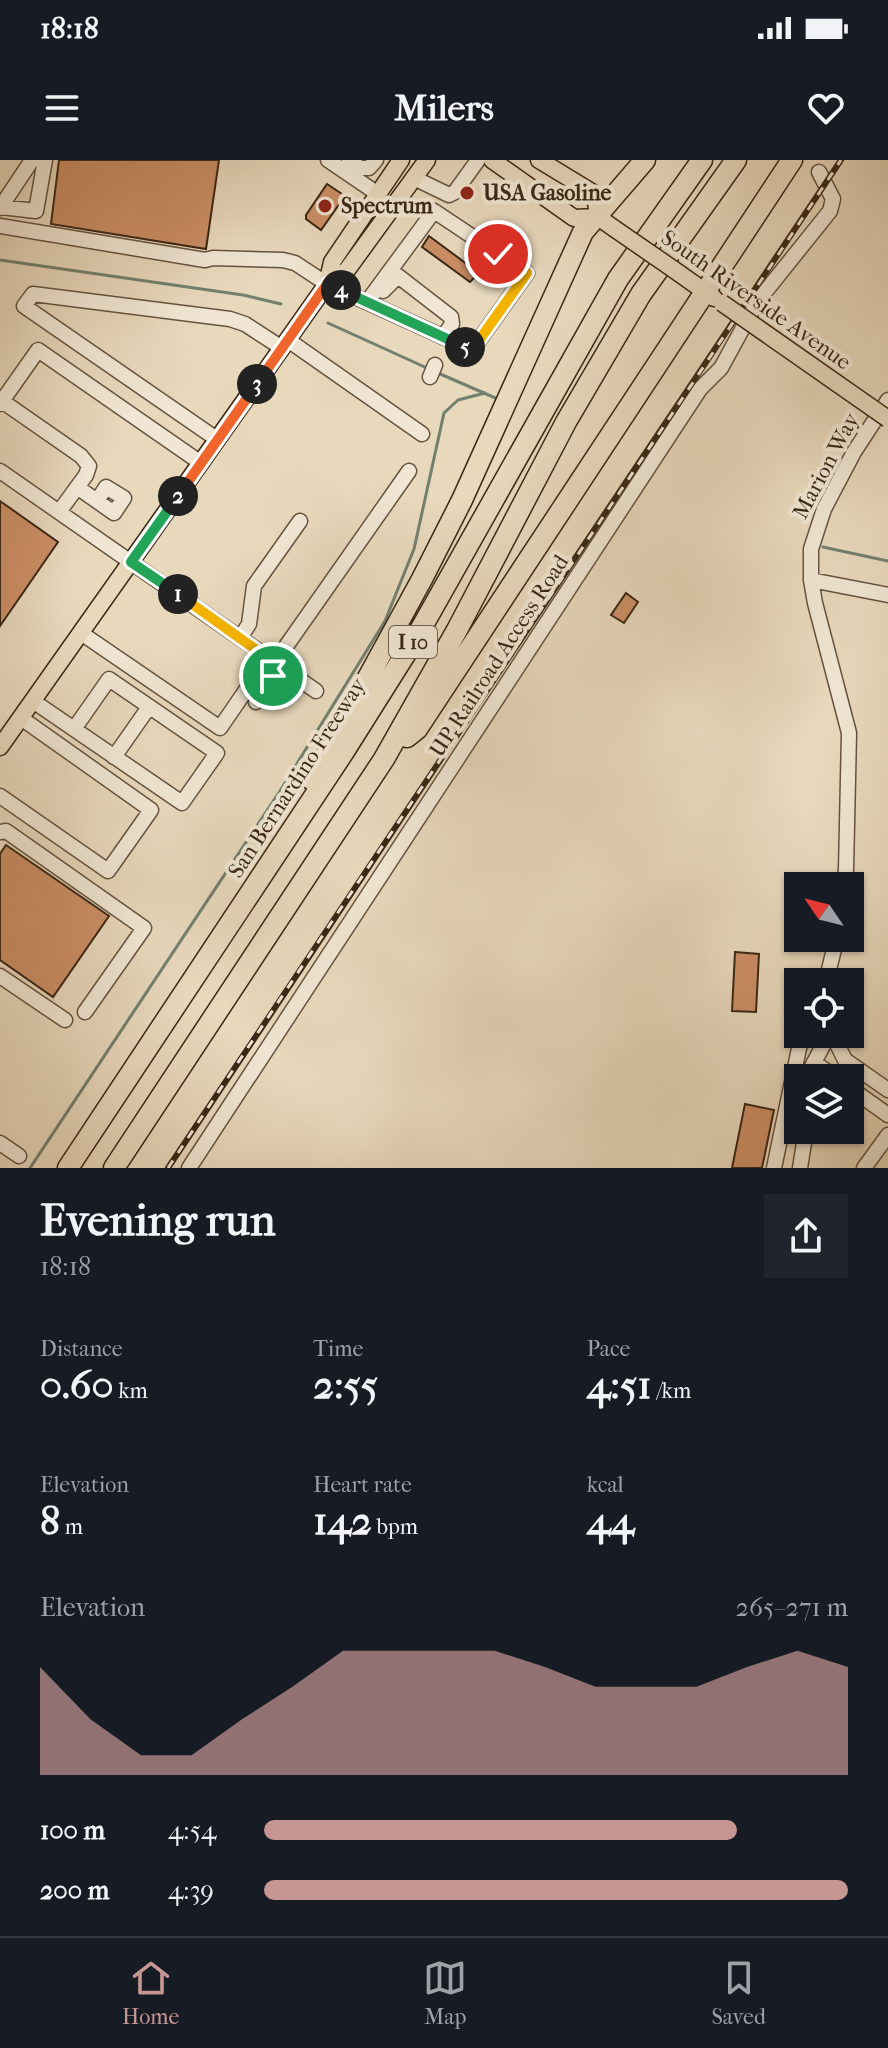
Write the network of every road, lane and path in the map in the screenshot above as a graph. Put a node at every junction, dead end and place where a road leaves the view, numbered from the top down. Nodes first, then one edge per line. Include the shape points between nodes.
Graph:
1 (32, 160) edge
2 (45, 160) edge
3 (328, 160) edge
4 (349, 160) edge
5 (376, 160) edge
6 (401, 160) edge
7 (427, 160) edge
8 (478, 160) edge
9 (492, 160) edge
10 (539, 160) edge
11 (645, 160) edge
12 (702, 160) edge
13 (736, 160) edge
14 (792, 160) edge
15 (819, 172) dead end
16 (414, 178) junction
17 (378, 194) junction
18 (0, 207) edge
19 (607, 223) junction
20 (0, 226) edge
21 (327, 284) junction
22 (698, 286) junction
23 (371, 304) junction
24 (446, 338) junction
25 (285, 344) junction
26 (888, 400) edge
27 (1, 403) edge
28 (888, 419) edge
29 (422, 434) dead end
30 (218, 440) junction
31 (201, 463) junction
32 (0, 471) edge
33 (409, 471) dead end
34 (77, 487) junction
35 (97, 501) dead end
36 (59, 512) junction
37 (300, 521) dead end
38 (131, 562) junction
39 (811, 580) junction
40 (888, 595) edge
41 (81, 633) junction
42 (240, 638) junction
43 (274, 662) junction
44 (316, 691) dead end
45 (33, 701) junction
46 (256, 702) dead end
47 (149, 707) junction
48 (21, 718) junction
49 (74, 729) junction
50 (0, 747) edge
51 (114, 757) junction
52 (384, 759) junction
53 (0, 796) edge
54 (0, 832) edge
55 (277, 852) junction
56 (844, 872) edge
57 (0, 976) edge
58 (85, 1012) dead end
59 (65, 1020) dead end
60 (799, 1048) edge
61 (825, 1048) edge
62 (840, 1048) edge
63 (814, 1062) joint
64 (817, 1064) edge
65 (888, 1090) edge
66 (864, 1098) edge
67 (888, 1115) edge
68 (888, 1135) edge
69 (0, 1143) edge
70 (804, 1144) edge
71 (19, 1156) dead end
72 (68, 1168) edge
73 (114, 1168) edge
74 (189, 1168) edge
75 (774, 1168) edge
76 (800, 1168) edge
77 (864, 1168) edge

1 - 18 street
2 - 18 street via 36,211
3 - 17 street
4 - 5 street via 360,168 369,168
6 - 17 main road
7 - 16 main road
8 - 16 street via 449,195
9 - 19 main road, South Riverside Avenue via 574,218
10 - 19 main road, South Riverside Avenue via 595,194
11 - 19 highway
12 - 55 highway, San Bernardino Freeway / I 10 via 618,279 418,634
13 - 52 highway, I 10 via 641,294
14 - 22 highway
15 - 74 street, UP Railroad Access Road via 833,199 830,211 757,302 721,368 700,389
16 - 21 main road via 347,270
17 - 21 main road via 332,262
19 - 22 main road, South Riverside Avenue, bridge
19 - 55 highway via 583,232 567,262 462,500
20 - 21 street via 205,260 283,260
21 - 23 street
21 - 25 main road
22 - 28 main road, South Riverside Avenue, bridge
22 - 52 highway via 417,729
23 - 24 street
23 - 24 street via 398,276 451,317
23 - 24 street via 434,211 527,273 472,350
25 - 29 street
25 - 30 main road
25 - 30 street via 230,319 33,294 24,306
26 - 39 street, Marion Way via 854,452 814,533
27 - 31 street via 38,350
27 - 34 street via 81,456 89,466
30 - 31 main road
31 - 38 main road
32 - 36 street
33 - 43 street
34 - 35 street
34 - 36 street
36 - 38 street
37 - 42 street via 254,586 249,624
38 - 41 main road
38 - 42 street
39 - 40 street
39 - 56 street, Marion Way via 849,733
41 - 43 street via 220,728
41 - 45 main road
42 - 43 street
43 - 44 street
43 - 46 street
45 - 48 main road
45 - 49 street
47 - 49 street via 109,679
47 - 51 street
47 - 51 street via 217,753 182,803
48 - 50 main road
48 - 53 street via 151,810 108,871
49 - 51 street
52 - 73 highway, I 10
54 - 58 street via 6,831 144,928
55 - 72 highway, San Bernardino Freeway / I 10
57 - 59 street
60 - 75 street
61 - 63 street
62 - 65 street via 845,1060
63 - 64 street
66 - 67 street
68 - 77 street
69 - 71 street
70 - 76 street

